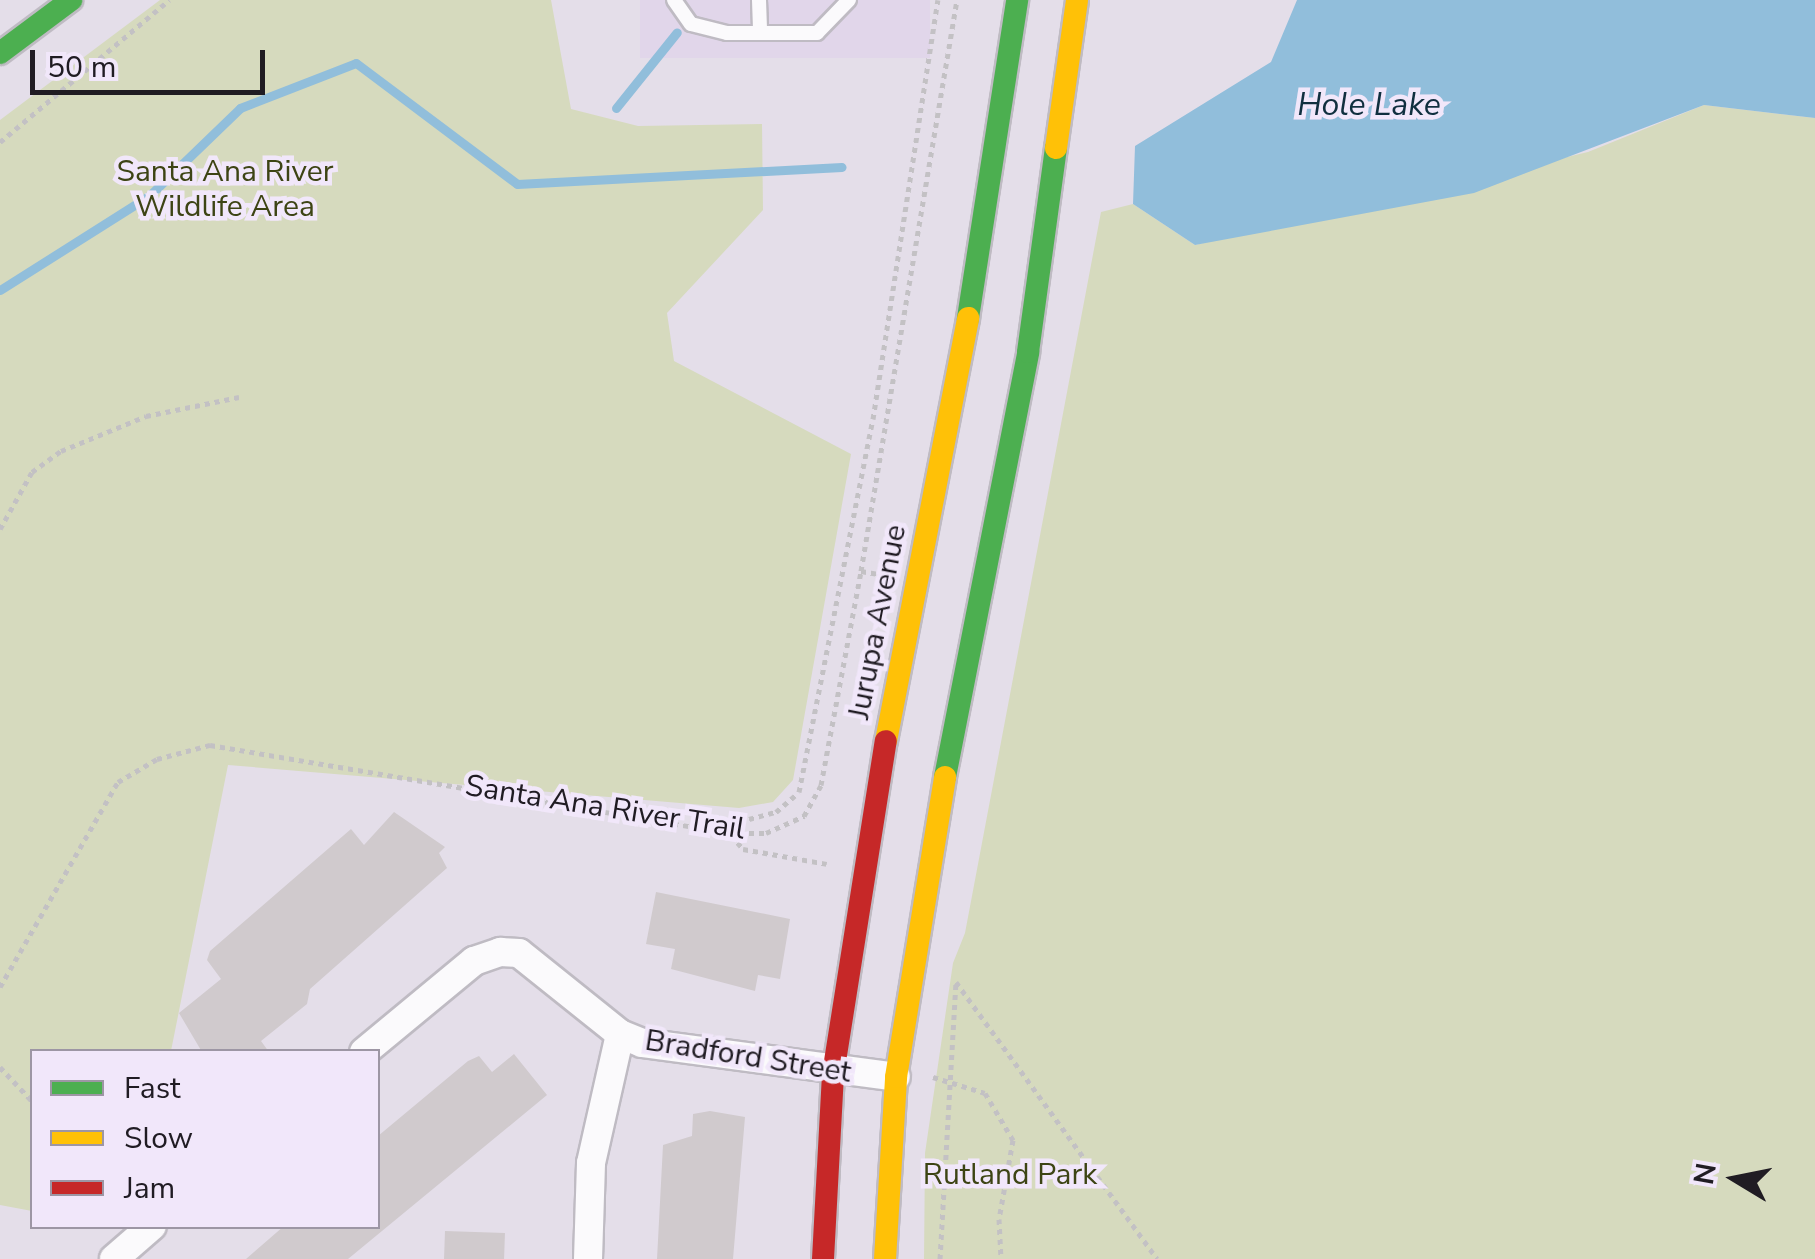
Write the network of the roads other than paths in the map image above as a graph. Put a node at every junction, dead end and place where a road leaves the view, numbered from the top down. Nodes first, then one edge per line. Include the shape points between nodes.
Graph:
1 (72, 0) edge
2 (674, 0) edge
3 (758, 0) edge
4 (848, 0) edge
5 (1017, 0) edge
6 (1077, 0) edge
7 (1044, 2) edge
8 (760, 33) junction
9 (0, 53) edge
10 (1028, 352) junction
11 (620, 1034) junction
12 (368, 1049) edge
13 (834, 1074) junction
14 (896, 1077) junction
15 (149, 1229) edge
16 (114, 1259) edge
17 (588, 1259) edge
18 (823, 1259) edge
19 (885, 1259) edge

1 - 9 main road
2 - 8 lane via 691,24
3 - 8 lane
4 - 8 lane via 817,32
5 - 13 main road, Jurupa Avenue via 984,232 860,878
6 - 10 main road
7 - 10 main road via 1017,251
10 - 14 main road via 960,681
11 - 12 street, Bradford Street via 519,953 500,952 474,961
11 - 13 street, Bradford Street
11 - 17 street via 590,1163
13 - 14 street, Bradford Street
13 - 18 main road, Jurupa Avenue
14 - 19 main road
15 - 16 street

